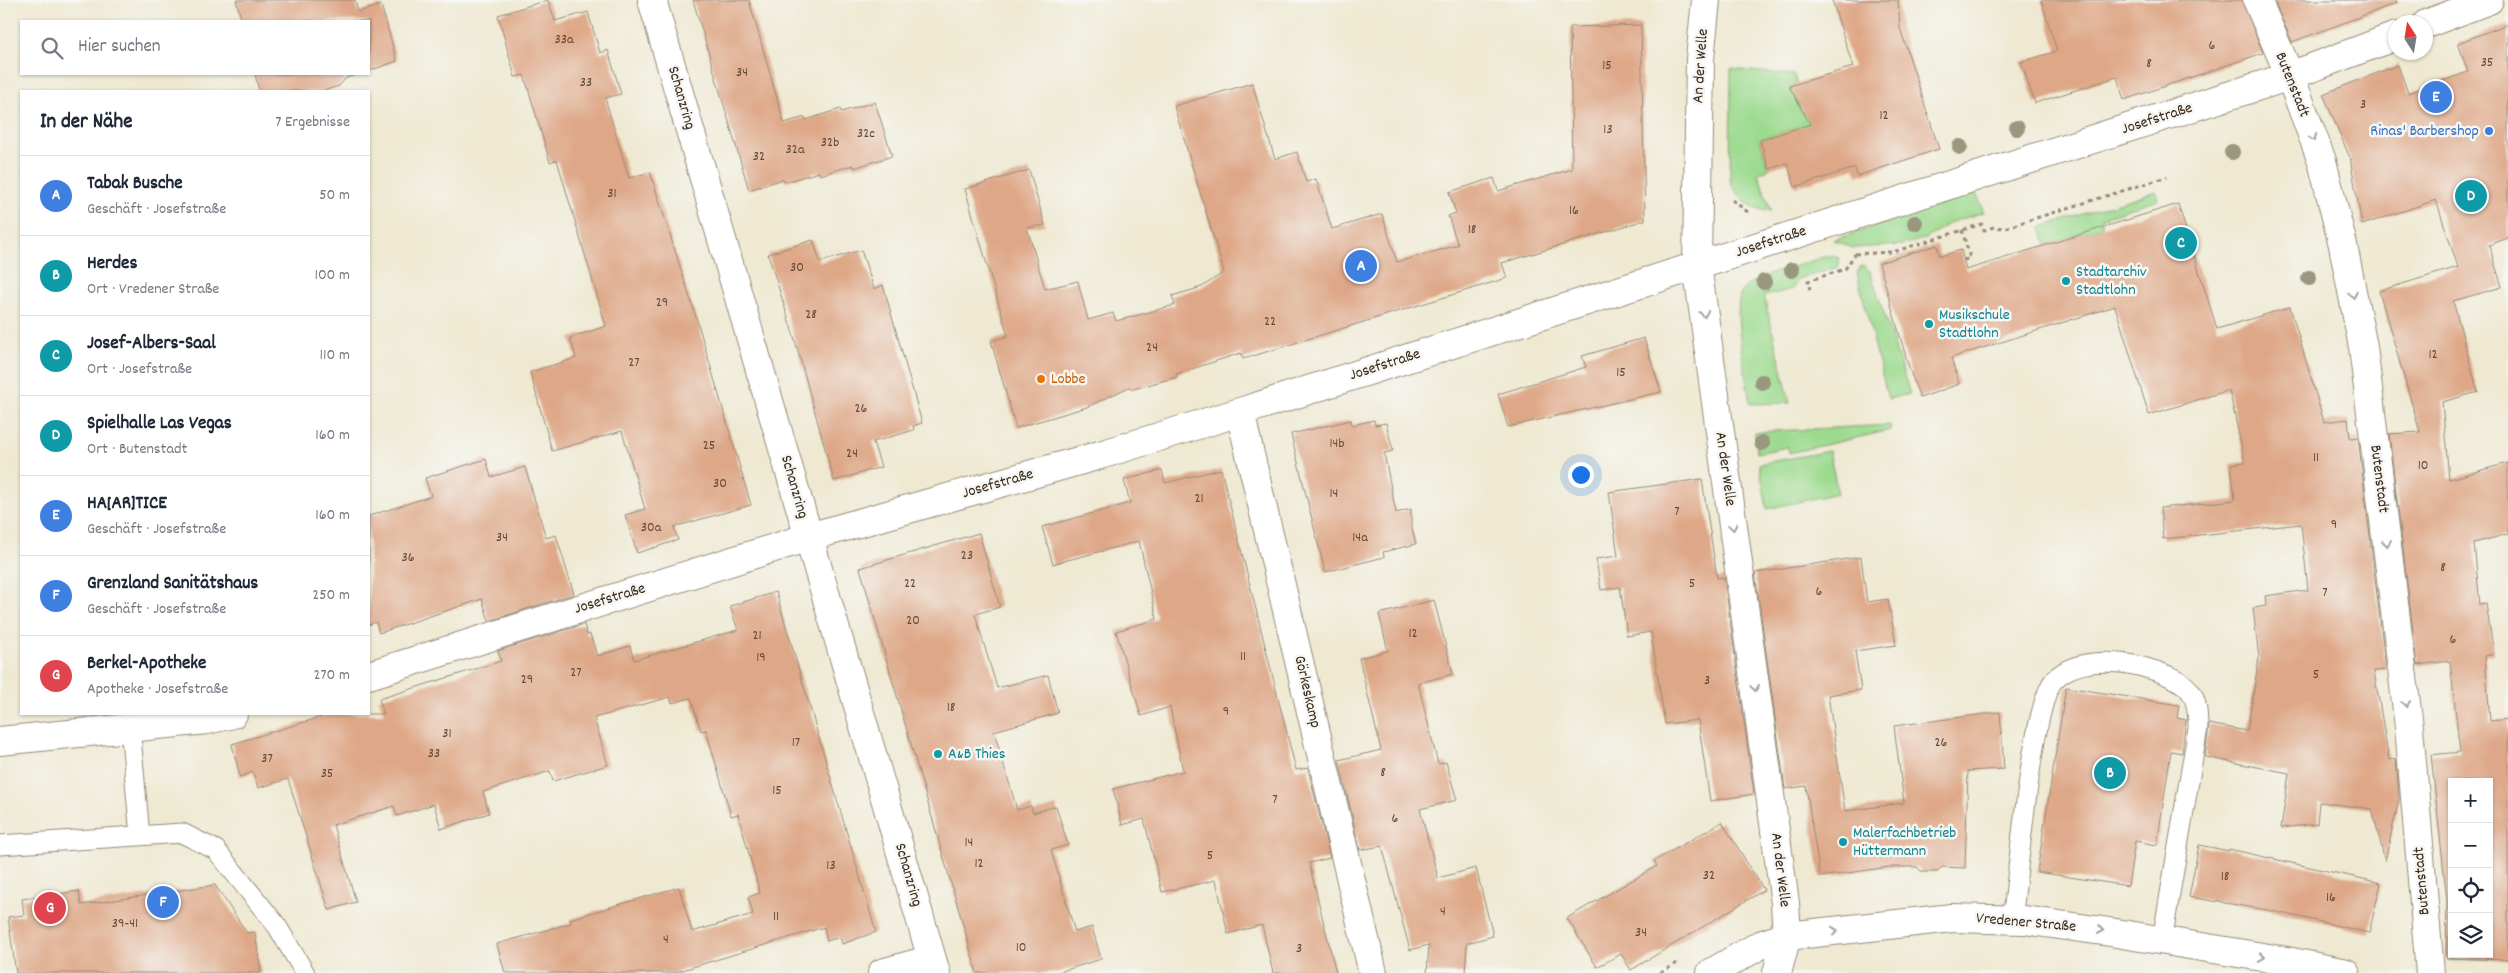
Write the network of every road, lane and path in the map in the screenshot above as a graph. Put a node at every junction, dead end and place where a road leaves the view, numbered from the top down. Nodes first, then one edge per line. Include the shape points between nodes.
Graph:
1 (652, 0) edge
2 (1706, 0) edge
3 (2257, 0) edge
4 (2488, 0) edge
5 (2433, 21) edge
6 (2388, 39) edge
7 (2290, 76) junction
8 (2167, 177) dead end
9 (1729, 196) dead end
10 (1752, 214) dead end
11 (1962, 230) junction
12 (1847, 251) dead end
13 (1855, 254) junction
14 (1964, 260) dead end
15 (1697, 265) junction
16 (1810, 290) dead end
17 (1240, 412) junction
18 (809, 537) junction
19 (370, 675) edge
20 (229, 715) edge
21 (130, 726) junction
22 (0, 740) edge
23 (140, 836) junction
24 (0, 845) edge
25 (2012, 920) junction
26 (1787, 936) junction
27 (2162, 941) junction
28 (934, 966) edge
29 (305, 973) edge
30 (882, 973) edge
31 (1373, 973) edge
32 (1711, 973) edge
33 (1777, 973) edge
34 (2346, 973) edge
35 (2430, 973) edge

1 - 18 street, Schanzring
2 - 15 street, An der Welle via 1700,59
3 - 7 street, Butenstadt
4 - 5 street
6 - 7 street, Josefstraße
7 - 15 street, Josefstraße
7 -> 35 street, Butenstadt via 2322,161 2364,347 2409,727
8 - 11 path via 2004,228 1984,230 1982,224
9 - 10 path
11 - 13 path via 1893,252
11 - 14 path via 1970,258
12 - 13 path
13 - 16 path via 1846,268 1808,281
15 - 17 street, Josefstraße
15 -> 26 street, An der Welle
17 - 18 street, Josefstraße
17 - 31 street, Görkeskamp
18 - 19 street, Josefstraße
18 - 28 street, Schanzring
20 - 21 street via 207,720
21 - 22 street
21 - 23 lane
23 - 24 lane
23 - 29 lane via 182,833 216,850 277,926
26 -> 25 street, Vredener Straße via 1952,918
25 -> 27 street, Vredener Straße
25 - 27 lane via 2032,759 2043,699 2054,679 2088,663 2140,666 2179,679 2193,693 2198,709 2198,728
26 - 32 street, Vredener Straße via 1760,945
26 - 33 street, An der Welle
27 -> 34 street, Vredener Straße
28 - 30 street

